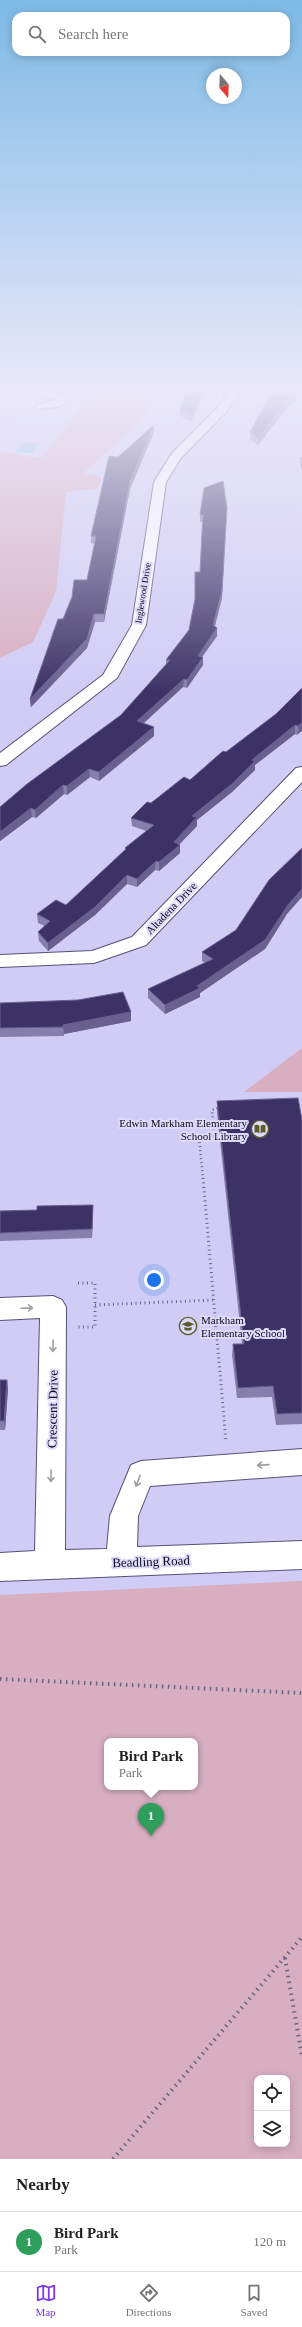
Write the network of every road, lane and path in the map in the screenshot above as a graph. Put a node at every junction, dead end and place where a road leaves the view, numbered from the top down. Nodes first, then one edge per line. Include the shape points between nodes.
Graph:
1 (159, 492) edge
2 (0, 761) edge
3 (302, 772) edge
4 (0, 961) edge
5 (219, 1107) edge
6 (78, 1283) dead end
7 (213, 1300) junction
8 (95, 1305) junction
9 (0, 1309) edge
10 (77, 1327) dead end
11 (226, 1438) dead end
12 (302, 1462) edge
13 (302, 1555) edge
14 (121, 1562) junction
15 (50, 1565) junction
16 (0, 1568) edge
17 (0, 1678) edge
18 (302, 1693) edge
19 (302, 1937) edge
20 (284, 1958) junction
21 (302, 2057) edge
22 (113, 2159) edge

1 - 2 street, Inglewood Drive via 139,625 109,678
3 - 4 street, Altadena Drive via 138,941 94,957
5 - 7 path via 212,1110 214,1136 199,1137
6 - 8 path via 95,1283
7 - 8 path
7 - 11 path
8 - 10 path via 95,1327
9 -> 15 street, Crescent Drive via 53,1307
12 -> 14 street via 141,1474 124,1516
13 - 14 street, Beadling Road
14 - 15 street, Beadling Road
15 - 16 street, Beadling Road
17 - 18 path
19 - 20 path
20 - 21 path
20 - 22 path

